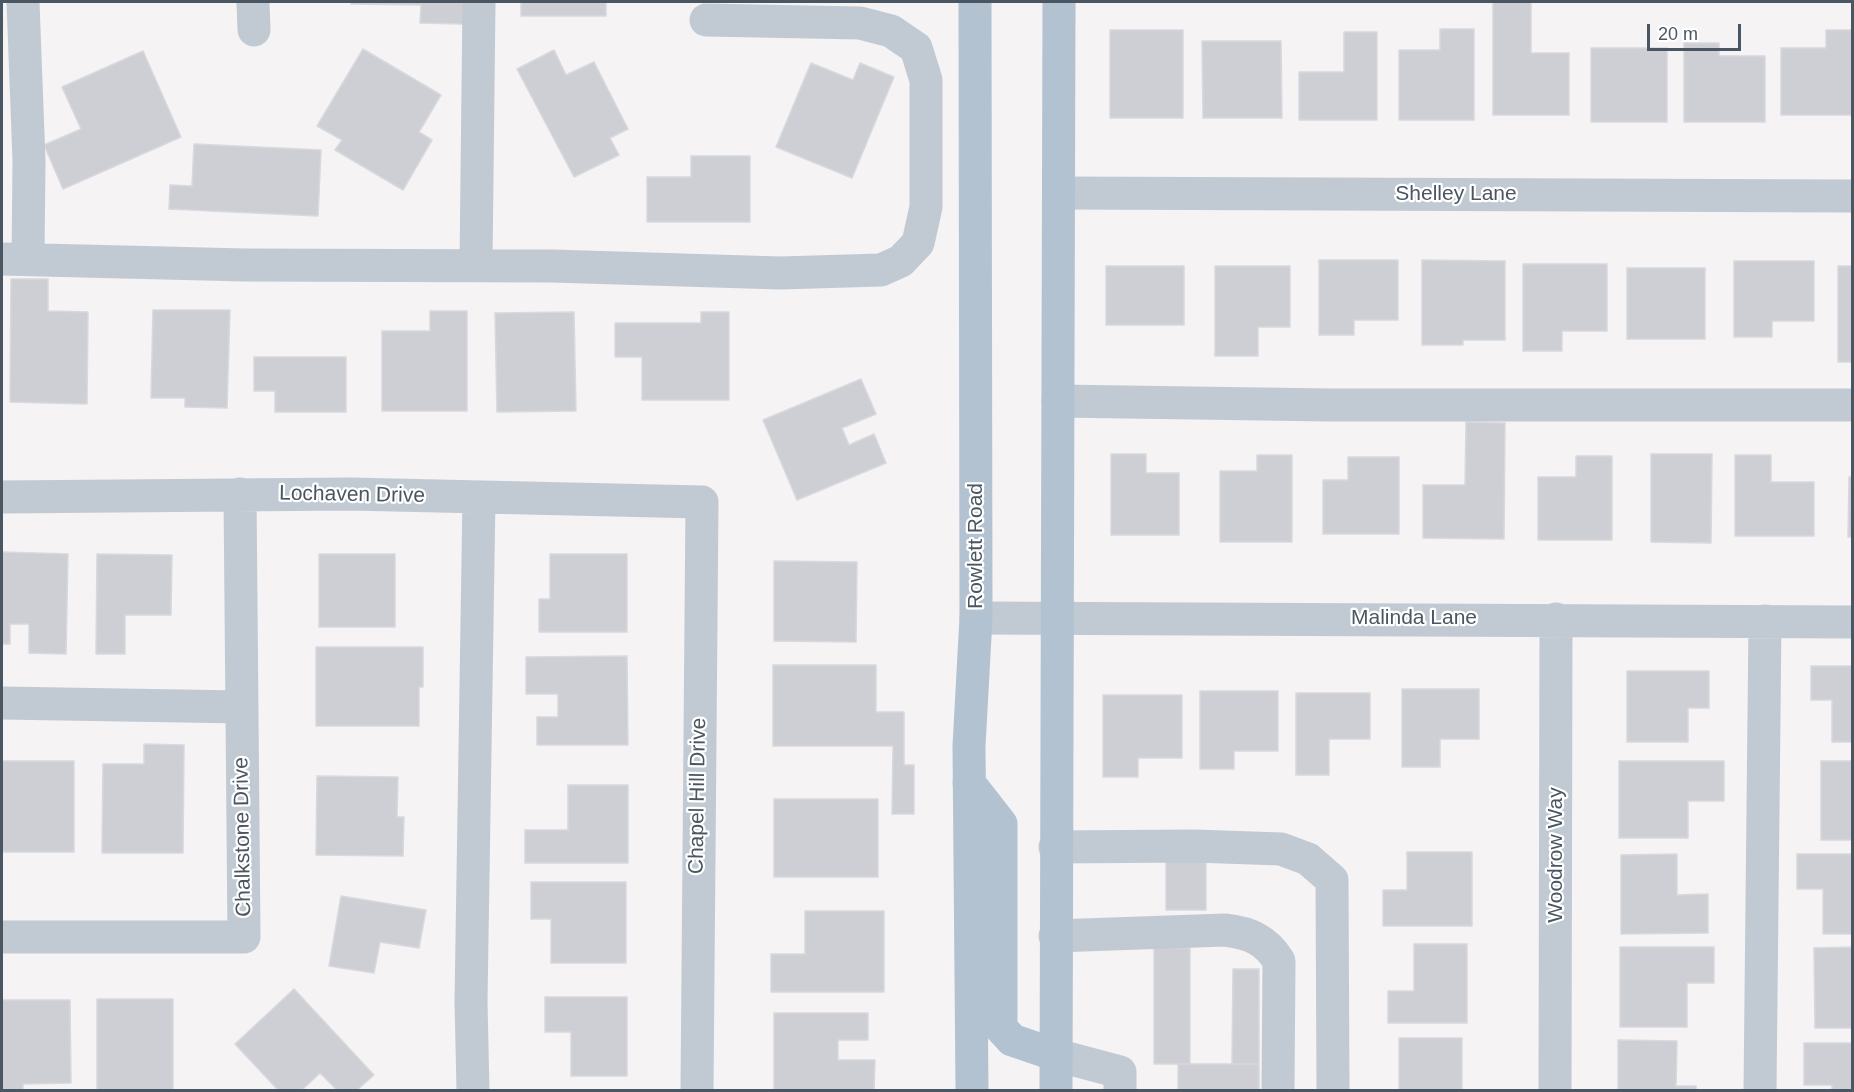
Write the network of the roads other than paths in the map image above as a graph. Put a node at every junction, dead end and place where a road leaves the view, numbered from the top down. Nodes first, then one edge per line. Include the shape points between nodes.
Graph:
1 (23, 2) edge
2 (480, 2) edge
3 (975, 2) edge
4 (1059, 2) edge
5 (707, 22) edge
6 (1060, 193) junction
7 (1852, 196) edge
8 (15, 259) edge
9 (476, 265) junction
10 (1058, 401) junction
11 (1852, 405) edge
12 (240, 494) junction
13 (2, 497) edge
14 (479, 497) junction
15 (702, 502) joint
16 (976, 618) junction
17 (1058, 618) junction
18 (1556, 619) junction
19 (1766, 621) junction
20 (1852, 622) edge
21 (2, 703) edge
22 (242, 706) junction
23 (969, 783) junction
24 (1055, 847) junction
25 (1055, 936) junction
26 (2, 937) edge
27 (1056, 1055) junction
28 (473, 1090) edge
29 (697, 1090) edge
30 (972, 1090) edge
31 (1056, 1090) edge
32 (1120, 1090) edge
33 (1278, 1090) edge
34 (1333, 1090) edge
35 (1556, 1090) edge
36 (1760, 1090) edge

1 - 8 street via 29,161
2 - 9 street
3 - 16 main road, Rowlett Road
4 - 6 main road
5 - 9 street via 860,23 891,31 916,48 926,80 926,207 918,243 901,261 881,270 780,273
6 - 7 street, Shelley Lane
6 - 10 main road
8 - 9 street via 245,265
10 - 11 street
10 - 17 main road
12 - 13 street, Lochaven Drive
12 - 14 street, Lochaven Drive
12 - 22 street, Chalkstone Drive
14 - 15 street, Lochaven Drive
14 - 28 street
15 - 29 street, Chapel Hill Drive
16 - 17 street, Malinda Lane
16 - 23 main road, Rowlett Road
17 - 18 street, Malinda Lane
17 - 24 main road
18 - 19 street, Malinda Lane
18 - 35 street, Woodrow Way
19 - 20 street, Malinda Lane
19 - 36 street
21 - 22 street
22 - 26 street, Chalkstone Drive via 244,937
23 - 27 main road via 1000,824 1001,1028 1012,1040
23 - 30 main road, Rowlett Road
24 - 25 main road
24 - 34 street via 1281,849 1308,859 1332,880
25 - 27 main road
25 - 33 street via 1225,930 1245,932 1270,947 1279,962
27 - 31 main road
27 - 32 street via 1120,1072

